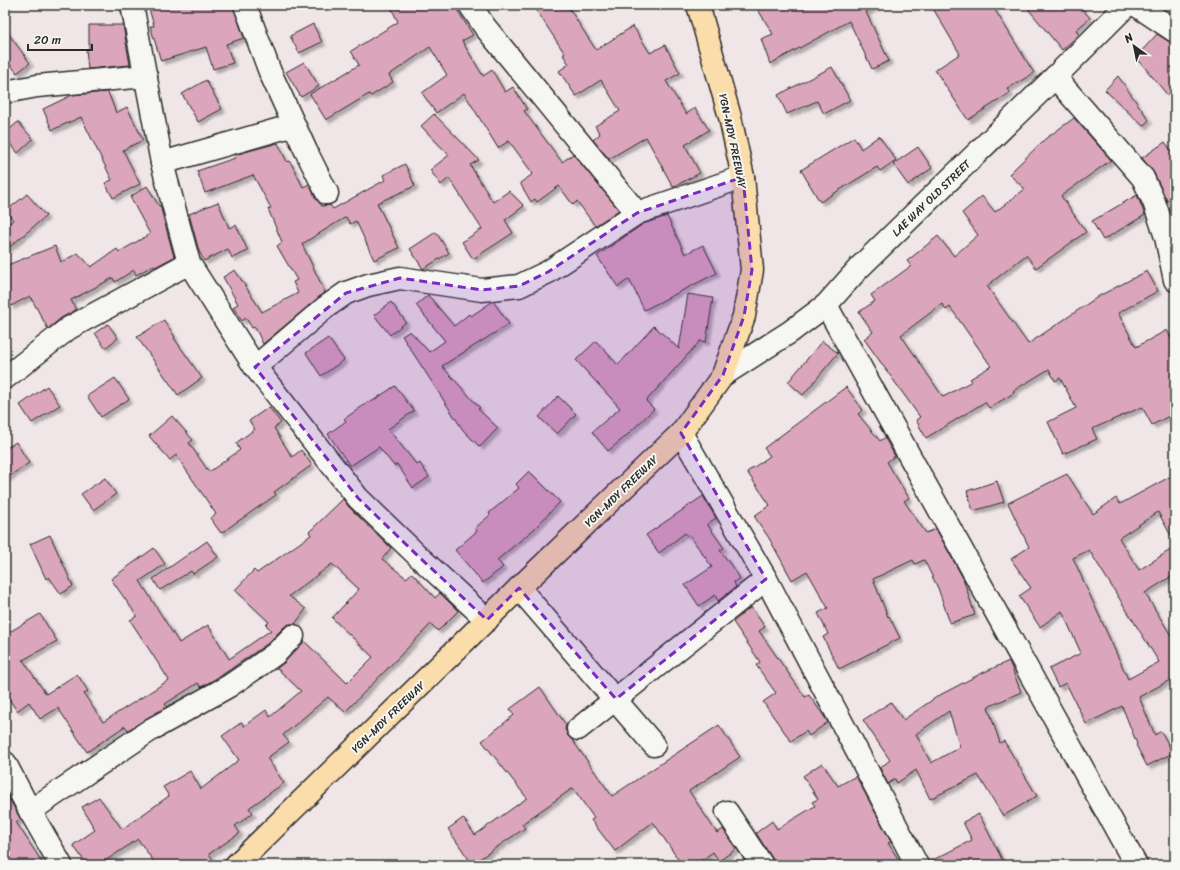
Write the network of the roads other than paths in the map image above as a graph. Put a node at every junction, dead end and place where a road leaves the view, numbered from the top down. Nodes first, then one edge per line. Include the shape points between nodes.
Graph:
1 (132, 5) edge
2 (245, 5) edge
3 (470, 5) edge
4 (698, 5) edge
5 (1127, 5) edge
6 (1136, 5) edge
7 (1175, 32) edge
8 (146, 76) junction
9 (1055, 77) junction
10 (5, 92) edge
11 (294, 125) junction
12 (162, 163) junction
13 (743, 177) junction
14 (327, 193) dead end
15 (637, 213) junction
16 (189, 262) junction
17 (1175, 280) edge
18 (826, 305) junction
19 (255, 367) junction
20 (723, 375) junction
21 (5, 378) edge
22 (682, 433) junction
23 (766, 579) junction
24 (520, 588) junction
25 (488, 620) junction
26 (293, 636) dead end
27 (616, 699) junction
28 (578, 729) dead end
29 (654, 745) dead end
30 (5, 763) edge
31 (30, 811) junction
32 (727, 812) dead end
33 (61, 865) edge
34 (236, 865) edge
35 (762, 865) edge
36 (917, 865) edge
37 (1136, 865) edge

1 - 8 street
2 - 11 street via 270,72
3 - 15 street
4 - 13 main road, YGN-MDY FREEWAY via 730,117
5 - 9 street, LAE WAY OLD STREET
6 - 7 street
8 - 10 street via 37,86
8 - 12 street
9 - 17 street via 1143,178 1166,237
9 - 18 street, LAE WAY OLD STREET via 858,268
11 - 12 street
11 - 14 street
12 - 16 street
13 - 15 street
13 - 20 main road, YGN-MDY FREEWAY via 752,270 744,316
15 - 19 street via 548,272 519,286 482,290 400,278 346,293
16 - 19 street
16 - 21 street via 69,328
18 - 20 street, LAE WAY OLD STREET via 790,332
18 - 37 street
19 - 25 street via 358,498
20 - 22 main road, YGN-MDY FREEWAY
22 - 23 street
22 - 24 main road, YGN-MDY FREEWAY
23 - 27 street
23 - 36 street
24 - 25 main road, YGN-MDY FREEWAY
24 - 27 street
25 - 34 main road, YGN-MDY FREEWAY
26 - 31 street via 275,654 229,686 152,730
27 - 28 street
27 - 29 street
30 - 31 street
31 - 33 street
32 - 35 street

